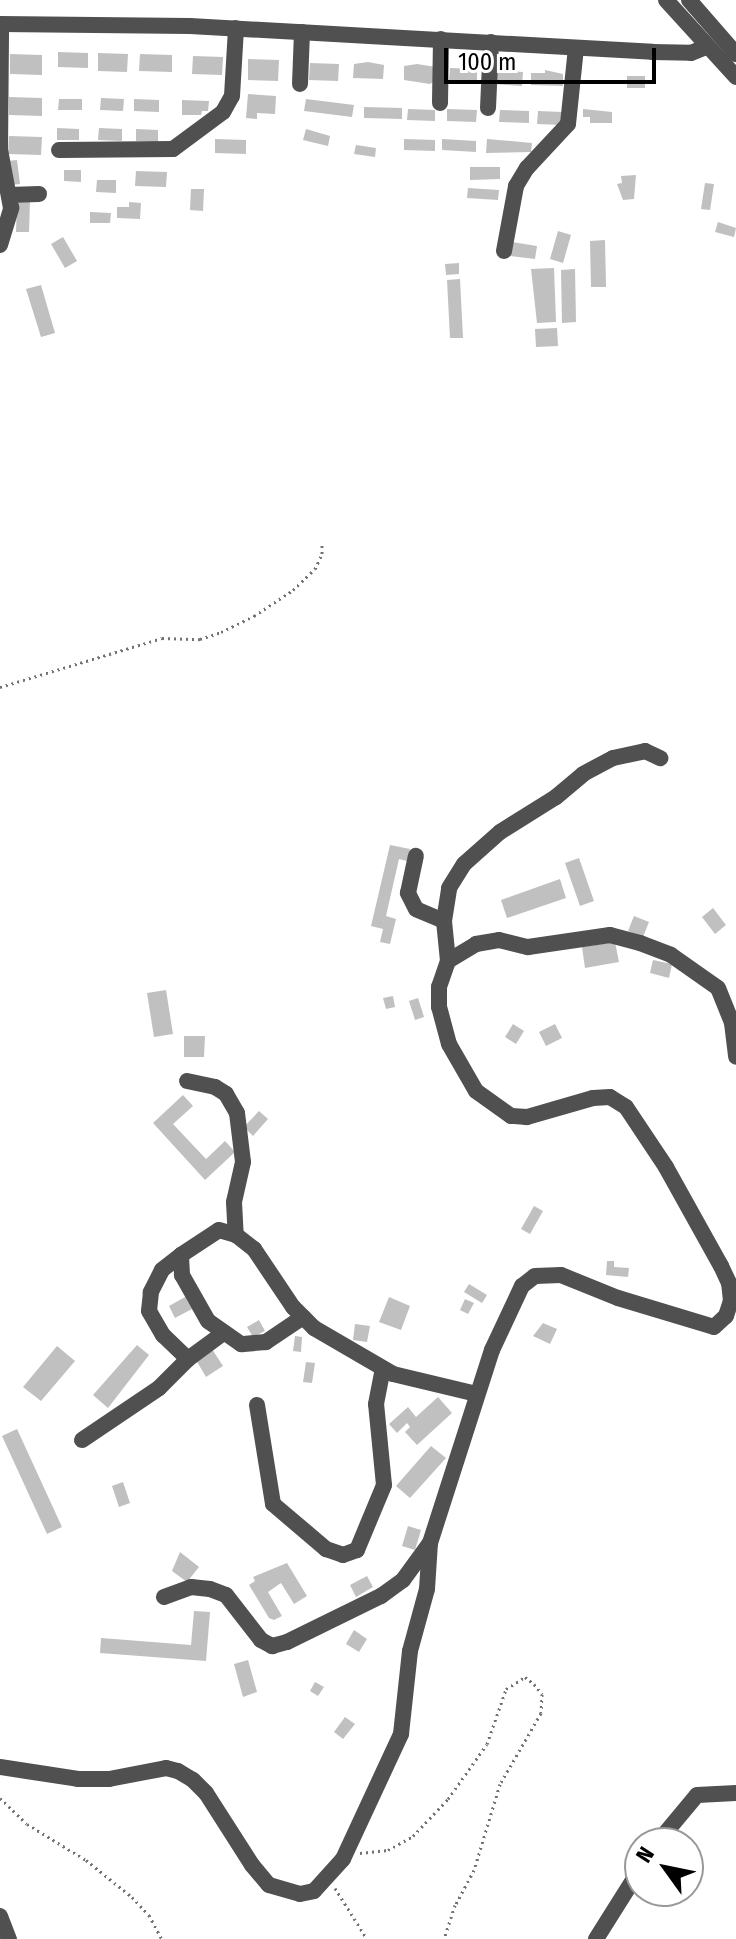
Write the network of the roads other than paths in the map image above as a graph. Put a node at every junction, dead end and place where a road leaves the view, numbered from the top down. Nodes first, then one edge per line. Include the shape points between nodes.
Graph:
1 (666, 0) edge
2 (689, 0) edge
3 (0, 24) edge
4 (236, 28) junction
5 (302, 32) junction
6 (441, 39) junction
7 (491, 42) junction
8 (708, 46) junction
9 (576, 48) junction
10 (736, 54) edge
11 (736, 77) edge
12 (300, 84) dead end
13 (440, 103) dead end
14 (488, 108) dead end
15 (0, 125) edge
16 (59, 150) dead end
17 (39, 194) dead end
18 (9, 195) junction
19 (0, 245) edge
20 (504, 251) dead end
21 (660, 758) dead end
22 (416, 856) dead end
23 (444, 921) junction
24 (448, 961) junction
25 (736, 1057) edge
26 (187, 1081) dead end
27 (236, 1235) junction
28 (181, 1255) junction
29 (303, 1317) junction
30 (222, 1334) junction
31 (188, 1359) junction
32 (383, 1369) junction
33 (476, 1394) junction
34 (257, 1405) dead end
35 (82, 1440) dead end
36 (430, 1543) junction
37 (164, 1597) dead end
38 (0, 1767) edge
39 (736, 1793) edge
40 (670, 1827) edge
41 (624, 1894) edge
42 (0, 1916) edge
43 (9, 1939) edge
44 (596, 1939) edge

1 - 8 street
2 - 10 street
3 - 4 street
3 - 15 street
4 - 5 street
4 - 16 street via 232,96 223,112 173,149
5 - 6 street
5 - 12 street
6 - 7 street
6 - 13 street
7 - 9 street
7 - 14 street
8 - 9 street via 691,53
8 - 11 street
9 - 20 street via 568,124 516,186
15 - 18 street
17 - 18 street
18 - 19 street via 11,208
21 - 23 street via 645,751 613,758 500,832 464,864 449,888
22 - 23 street via 408,893 416,909
23 - 24 street
24 - 25 street via 476,944 499,940 528,947 610,935 640,943 671,955 718,988 732,1023
24 - 33 street via 439,1007 449,1044 476,1091 511,1116 527,1117 593,1098 610,1097 626,1107 721,1266 731,1301 726,1316 714,1327 561,1275 535,1276 512,1304
26 - 27 street via 226,1094 237,1113 243,1162 234,1202
27 - 28 street via 219,1230
27 - 29 street via 254,1249
28 - 30 street via 182,1275
28 - 31 street via 162,1270 149,1311 163,1335
29 - 30 street via 266,1342 241,1344
29 - 32 street
30 - 31 street
31 - 35 street via 159,1388
32 - 33 street
32 - 34 street via 376,1404 384,1485 357,1550 343,1555 326,1549 273,1504
33 - 36 street via 466,1441
36 - 37 street via 403,1580 381,1596 272,1646 261,1640 226,1595 191,1587
36 - 38 street via 401,1734 347,1852 314,1891 300,1894 269,1885 206,1793 178,1771 78,1779
39 - 40 street via 697,1795
41 - 44 street
42 - 43 street

